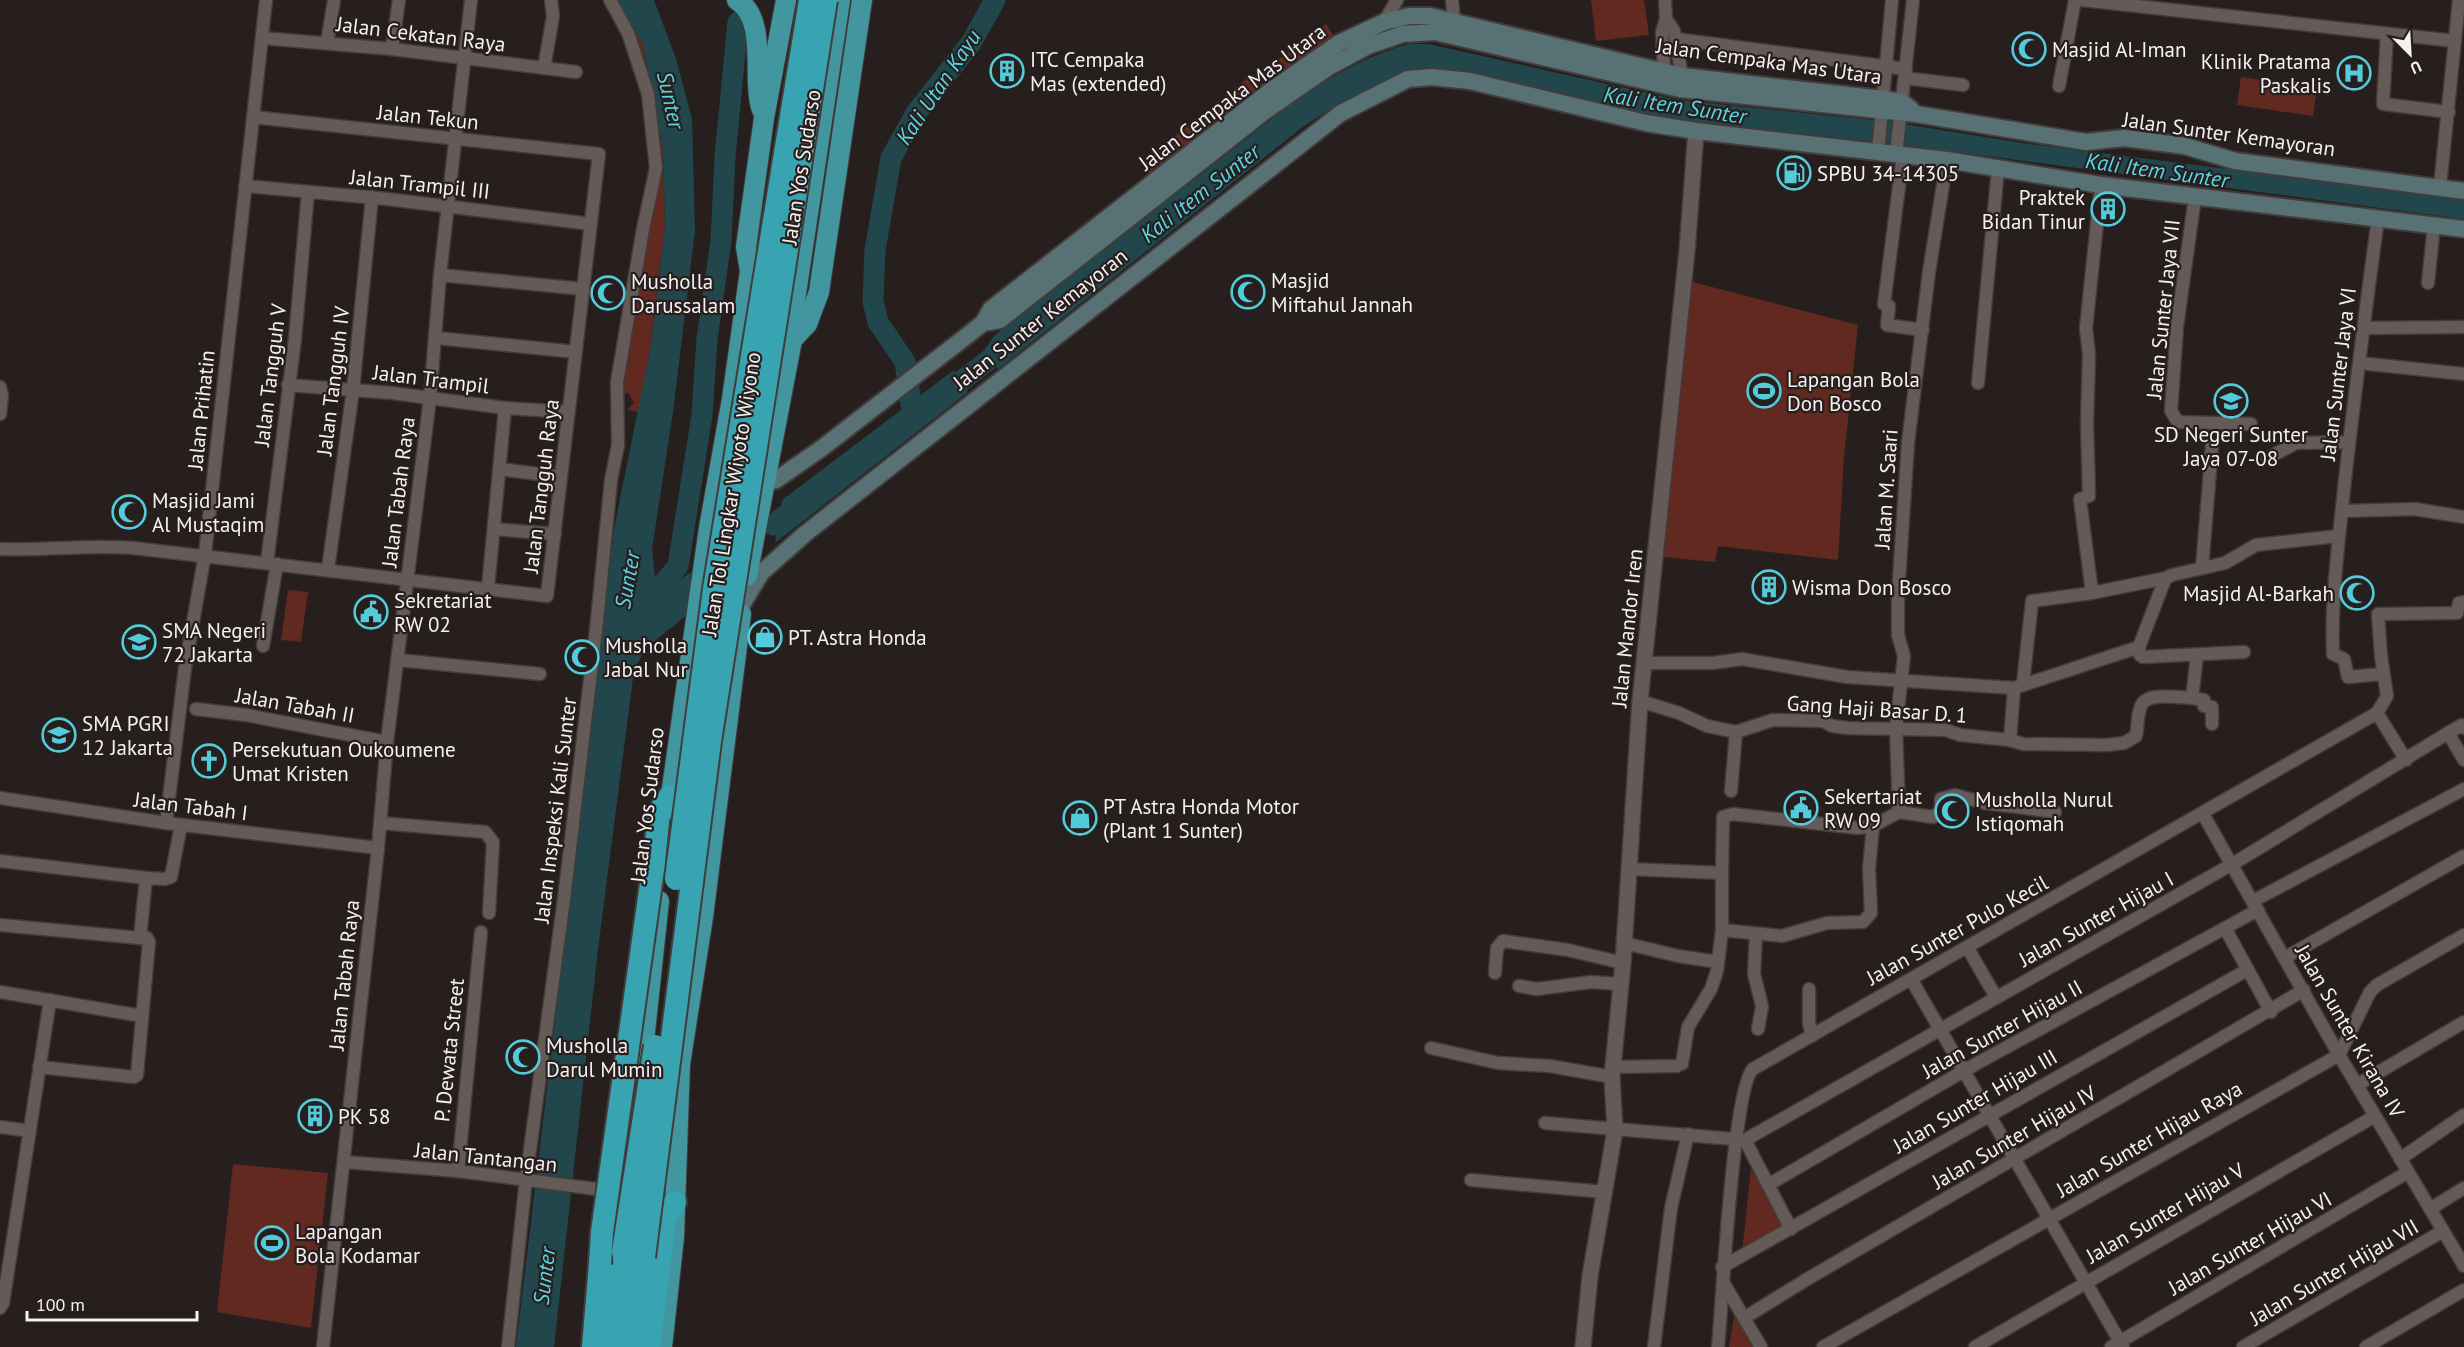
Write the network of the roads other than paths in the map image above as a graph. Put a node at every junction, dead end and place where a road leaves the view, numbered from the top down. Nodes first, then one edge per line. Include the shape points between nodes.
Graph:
1 (266, 0) edge
2 (334, 0) edge
3 (399, 0) edge
4 (471, 0) edge
5 (551, 0) edge
6 (610, 0) edge
7 (786, 0) edge
8 (798, 0) edge
9 (810, 0) edge
10 (826, 0) edge
11 (840, 0) edge
12 (851, 0) edge
13 (862, 0) edge
14 (1397, 0) edge
15 (1452, 0) edge
16 (1665, 0) edge
17 (1892, 0) edge
18 (1913, 0) edge
19 (2075, 0) edge
20 (2082, 0) edge
21 (2459, 0) edge
22 (739, 1) edge
23 (1666, 19) junction
24 (1454, 21) junction
25 (1384, 22) junction
26 (2387, 34) junction
27 (262, 38) junction
28 (1676, 39) junction
29 (2455, 41) junction
30 (327, 43) junction
31 (392, 49) junction
32 (466, 58) junction
33 (1885, 67) junction
34 (544, 68) junction
35 (576, 72) dead end
36 (1664, 72) junction
37 (1905, 74) junction
38 (1682, 76) junction
39 (1963, 85) dead end
40 (2059, 86) dead end
41 (2451, 92) junction
42 (2464, 95) edge
43 (1882, 108) junction
44 (1905, 112) junction
45 (2449, 112) junction
46 (253, 117) junction
47 (764, 118) junction
48 (1696, 131) junction
49 (455, 140) junction
50 (1878, 150) junction
51 (1899, 153) junction
52 (599, 154) joint
53 (1947, 160) junction
54 (1998, 168) junction
55 (768, 179) junction
56 (811, 184) junction
57 (2101, 185) junction
58 (245, 186) junction
59 (2440, 188) junction
60 (2464, 191) edge
61 (308, 192) junction
62 (2195, 197) junction
63 (372, 198) junction
64 (447, 208) junction
65 (2378, 218) junction
66 (591, 224) junction
67 (2434, 225) junction
68 (2464, 229) edge
69 (750, 271) junction
70 (440, 275) junction
71 (2428, 283) dead end
72 (583, 289) junction
73 (983, 323) junction
74 (2464, 327) edge
75 (2364, 328) junction
76 (1923, 330) junction
77 (437, 338) junction
78 (792, 340) junction
79 (576, 352) junction
80 (2360, 363) junction
81 (2464, 374) edge
82 (1978, 382) dead end
83 (288, 385) junction
84 (1, 388) edge
85 (353, 390) junction
86 (430, 398) junction
87 (505, 408) junction
88 (569, 412) junction
89 (0, 414) edge
90 (2252, 424) dead end
91 (2348, 442) junction
92 (2212, 446) dead end
93 (2268, 458) dead end
94 (499, 469) junction
95 (561, 477) junction
96 (764, 483) junction
97 (2342, 511) junction
98 (2464, 517) edge
99 (494, 529) junction
100 (555, 534) junction
101 (2338, 536) junction
102 (0, 549) edge
103 (205, 554) junction
104 (272, 564) junction
105 (753, 567) junction
106 (2202, 568) junction
107 (328, 569) junction
108 (2166, 578) junction
109 (407, 580) junction
110 (488, 588) junction
111 (2092, 593) junction
112 (2462, 610) edge
113 (263, 646) dead end
114 (2139, 647) junction
115 (2244, 652) dead end
116 (2197, 656) junction
117 (398, 660) junction
118 (1643, 663) junction
119 (540, 674) dead end
120 (2383, 674) junction
121 (1903, 679) junction
122 (2019, 686) junction
123 (2192, 698) junction
124 (1640, 702) junction
125 (196, 709) dead end
126 (2377, 713) junction
127 (2212, 724) dead end
128 (2463, 726) edge
129 (1896, 728) junction
130 (1736, 732) junction
131 (2448, 734) junction
132 (2010, 740) junction
133 (387, 742) junction
134 (2406, 760) junction
135 (2464, 760) edge
136 (2464, 789) edge
137 (1731, 791) dead end
138 (670, 796) junction
139 (0, 798) edge
140 (1899, 812) junction
141 (2055, 812) dead end
142 (2203, 814) junction
143 (166, 823) junction
144 (380, 823) junction
145 (181, 825) junction
146 (1873, 826) junction
147 (378, 848) junction
148 (2464, 856) edge
149 (0, 861) edge
150 (2232, 864) junction
151 (1629, 869) junction
152 (1722, 873) junction
153 (146, 878) junction
154 (2255, 905) junction
155 (489, 913) dead end
156 (0, 925) edge
157 (2225, 928) junction
158 (1722, 930) junction
159 (481, 932) dead end
160 (1756, 935) junction
161 (2464, 935) edge
162 (140, 938) junction
163 (1624, 943) junction
164 (1967, 947) junction
165 (2286, 957) junction
166 (1718, 962) junction
167 (1623, 963) junction
168 (2247, 969) junction
169 (1495, 973) dead end
170 (1911, 979) junction
171 (1621, 984) junction
172 (1519, 986) dead end
173 (1809, 989) dead end
174 (2304, 990) junction
175 (0, 992) edge
176 (1996, 997) junction
177 (50, 1000) junction
178 (2271, 1012) junction
179 (142, 1016) junction
180 (2464, 1022) edge
181 (1758, 1029) dead end
182 (1940, 1030) junction
183 (1812, 1036) junction
184 (1431, 1048) dead end
185 (2334, 1057) junction
186 (39, 1067) junction
187 (1964, 1071) junction
188 (1612, 1072) junction
189 (678, 1080) junction
190 (2356, 1085) junction
191 (642, 1101) dead end
192 (673, 1105) junction
193 (1989, 1114) junction
194 (2464, 1115) edge
195 (2375, 1116) junction
196 (1545, 1123) dead end
197 (0, 1127) edge
198 (1615, 1130) junction
199 (30, 1131) junction
200 (1688, 1134) junction
201 (1741, 1140) junction
202 (2014, 1158) junction
203 (2400, 1159) junction
204 (344, 1162) junction
205 (458, 1171) junction
206 (2408, 1172) junction
207 (529, 1180) junction
208 (1471, 1180) dead end
209 (1768, 1185) junction
210 (2464, 1188) edge
211 (1605, 1192) junction
212 (623, 1193) junction
213 (675, 1202) junction
214 (2430, 1209) junction
215 (2049, 1219) junction
216 (1791, 1228) junction
217 (2443, 1231) junction
218 (657, 1238) junction
219 (623, 1242) dead end
220 (2462, 1258) edge
221 (1722, 1267) junction
222 (1723, 1281) junction
223 (2085, 1281) junction
224 (2464, 1290) edge
225 (0, 1308) edge
226 (1744, 1318) junction
227 (2118, 1345) edge
228 (323, 1347) edge
229 (508, 1347) edge
230 (593, 1347) edge
231 (605, 1347) edge
232 (613, 1347) edge
233 (633, 1347) edge
234 (642, 1347) edge
235 (649, 1347) edge
236 (662, 1347) edge
237 (1582, 1347) edge
238 (1654, 1347) edge
239 (1718, 1347) edge
240 (1761, 1347) edge
241 (1823, 1347) edge
242 (1975, 1347) edge
243 (2243, 1347) edge
244 (2366, 1347) edge

1 - 27 street, Jalan Prihatin
2 - 30 street
3 - 31 street
4 - 32 street, Jalan Tabah Raya
5 - 34 street via 553,16
6 - 207 street, Jalan Inspeksi Kali Sunter via 628,33 648,93 656,168 642,229 618,382 618,445
7 - 47 highway, Jalan Yos Sudarso
8 - 55 highway, Jalan Yos Sudarso
9 - 232 highway, Jalan Tol Lingkar Wiyoto Wiyono, bridge via 696,718
10 - 233 highway, Jalan Tol Lingkar Wiyoto Wiyono, bridge via 710,741
11 - 56 highway, Jalan Yos Sudarso
12 - 78 highway, Jalan Yos Sudarso via 802,309
13 - 78 highway via 819,292 807,324
14 - 25 street
15 - 24 street
16 - 23 street
17 - 33 street
18 - 37 street
19 - 40 street
20 - 26 street
21 - 29 street
22 - 47 highway via 752,19 755,32 759,104
23 - 28 street
23 - 36 street via 1662,32
24 - 25 main road, Jalan Cempaka Mas Utara via 1409,16
24 - 36 main road, Jalan Cempaka Mas Utara
25 - 73 main road, Jalan Cempaka Mas Utara via 1339,43 1278,85 991,309
26 - 29 street
26 - 45 street via 2383,104
27 - 30 street, Jalan Cekatan Raya
27 - 46 street, Jalan Prihatin
28 - 33 street
28 - 38 street
29 - 41 street
30 - 31 street, Jalan Cekatan Raya
31 - 32 street, Jalan Cekatan Raya
32 - 34 street, Jalan Cekatan Raya
32 - 49 street, Jalan Tabah Raya
33 - 37 street
33 - 43 street
34 - 35 street, Jalan Cekatan Raya
36 - 38 main road, Jalan Cempaka Mas Utara
37 - 39 street
37 - 44 street
38 - 43 main road, Jalan Cempaka Mas Utara
41 - 42 street
41 - 45 street
43 - 44 main road, Jalan Cempaka Mas Utara
43 - 50 street
43 - 73 main road, Jalan Cempaka Mas Utara via 1680,89 1435,32 1403,34 1368,46 1329,67 1264,112 1000,320
44 - 51 street
44 - 59 main road, Jalan Sunter Kemayoran via 2086,142 2124,138 2165,143 2235,161
45 - 59 street
46 - 49 street, Jalan Tekun
46 - 58 street, Jalan Prihatin
47 - 69 highway, Jalan Yos Sudarso via 746,247
48 - 50 main road, Jalan Sunter Kemayoran
48 - 105 main road, Jalan Sunter Kemayoran via 1470,81 1408,79 1341,113 815,525
48 - 118 street, Jalan Mandor Iren
49 - 52 street, Jalan Tekun
49 - 64 street, Jalan Tabah Raya
50 - 51 main road, Jalan Sunter Kemayoran
51 - 53 main road, Jalan Sunter Kemayoran
51 - 76 street via 1884,304 1889,306 1887,325
52 - 66 street, Jalan Tangguh Raya
53 - 54 main road, Jalan Sunter Kemayoran
53 - 76 street, Jalan M. Saari
54 - 57 main road, Jalan Sunter Kemayoran
54 - 82 street
55 - 56 highway via 792,172
55 - 69 highway, Jalan Yos Sudarso via 759,252
56 - 78 highway, Jalan Yos Sudarso
57 - 62 main road, Jalan Sunter Kemayoran
57 - 111 street via 2086,328 2089,496 2080,499
58 - 61 street, Jalan Trampil III
58 - 103 street, Jalan Prihatin
59 - 60 main road, Jalan Sunter Kemayoran
61 - 63 street, Jalan Trampil III
61 - 83 street, Jalan Tangguh V
62 - 65 main road, Jalan Sunter Kemayoran
62 - 90 street, Jalan Sunter Jaya VII via 2177,327 2171,411 2178,422
63 - 64 street, Jalan Trampil III
63 - 85 street, Jalan Tangguh IV
64 - 66 street, Jalan Trampil III
64 - 70 street, Jalan Tabah Raya
65 - 67 main road, Jalan Sunter Kemayoran
65 - 75 street, Jalan Sunter Jaya VI
66 - 72 street, Jalan Tangguh Raya
67 - 68 main road, Jalan Sunter Kemayoran
67 - 71 street
69 - 138 highway, Jalan Yos Sudarso
70 - 72 street
70 - 77 street, Jalan Tabah Raya
72 - 79 street, Jalan Tangguh Raya
73 - 96 main road, Jalan Cempaka Mas Utara via 813,454 776,480
74 - 75 street
75 - 80 street, Jalan Sunter Jaya VI
76 - 121 street, Jalan M. Saari via 1908,443 1898,595
77 - 79 street
77 - 86 street, Jalan Tabah Raya
78 - 96 highway, Jalan Yos Sudarso
79 - 88 street, Jalan Tangguh Raya
80 - 81 street
80 - 91 street, Jalan Sunter Jaya VI
83 - 85 street, Jalan Trampil
83 - 104 street, Jalan Tangguh V
84 - 89 street
85 - 86 street, Jalan Trampil
85 - 107 street, Jalan Tangguh IV
86 - 87 street, Jalan Trampil
86 - 109 street, Jalan Tabah Raya
87 - 88 street, Jalan Trampil
87 - 94 street
88 - 95 street, Jalan Tangguh Raya
91 - 93 street via 2296,443
91 - 97 street, Jalan Sunter Jaya VI
92 - 106 street
94 - 95 street
94 - 99 street
95 - 100 street, Jalan Tangguh Raya
96 - 105 highway, Jalan Yos Sudarso
97 - 98 street via 2415,509
97 - 101 street, Jalan Sunter Jaya VI
99 - 100 street
99 - 110 street
100 - 110 street, Jalan Tangguh Raya via 547,596
101 - 106 street via 2262,543 2225,563
101 - 120 street, Jalan Sunter Jaya VI via 2333,654 2344,659 2349,679
102 - 103 street, Jalan Tangguh Raya via 107,546
103 - 104 street, Jalan Tangguh Raya
103 - 143 street, Jalan Prihatin via 185,668
104 - 107 street, Jalan Tangguh Raya
104 - 113 street, Jalan Tangguh V
105 - 189 highway, Jalan Yos Sudarso via 742,603 703,917
106 - 108 street
107 - 109 street, Jalan Tangguh Raya
108 - 111 street
108 - 114 street
109 - 110 street, Jalan Tangguh Raya
109 - 117 street, Jalan Tabah Raya
111 - 122 street via 2032,601
112 - 120 street via 2378,614
114 - 116 street via 2143,657
114 - 122 street
115 - 116 street via 2208,652
116 - 123 street
117 - 119 street
117 - 133 street, Jalan Tabah Raya
118 - 121 street via 1742,659 1815,673
118 - 124 street, Jalan Mandor Iren
120 - 126 street via 2387,696
121 - 122 street
121 - 129 street, Jalan M. Saari
122 - 132 street
123 - 127 street via 2204,700 2204,705 2212,707
123 - 132 street, Gang Haji Basar D. 1 via 2149,699 2141,707 2135,738 2121,744 2023,744
124 - 130 street, Gang Haji Basar D. 1
124 - 151 street, Jalan Mandor Iren
125 - 133 street, Jalan Tabah II
126 - 134 street
126 - 142 street, Jalan Sunter Pulo Kecil
128 - 131 street, Jalan Sunter Hijau I
129 - 130 street, Gang Haji Basar D. 1 via 1846,728 1822,721 1773,720
129 - 132 street, Gang Haji Basar D. 1 via 1946,730
129 - 140 street, Jalan M. Saari
130 - 137 street
131 - 134 street, Jalan Sunter Hijau I
131 - 135 street
133 - 144 street, Jalan Tabah Raya
134 - 150 street, Jalan Sunter Hijau I
136 - 154 street, Jalan Sunter Hijau II
138 - 212 highway, Jalan Yos Sudarso via 638,1096
138 - 230 highway, bridge via 659,812 602,1232
139 - 143 street, Jalan Tabah I
140 - 141 street via 1933,817 1941,811 1941,799 1955,795
140 - 146 street
142 - 150 street, Jalan Sunter Kirana IV
142 - 164 street, Jalan Sunter Pulo Kecil
143 - 145 street, Jalan Tabah I
144 - 147 street, Jalan Tabah Raya
144 - 155 street via 485,832 493,842
145 - 147 street, Jalan Tabah I
145 - 153 street via 171,877
146 - 152 street via 1724,816
146 - 160 street via 1868,919 1827,923 1782,936
147 - 204 street, Jalan Tabah Raya
148 - 165 street
149 - 153 street
150 - 154 street, Jalan Sunter Kirana IV
150 - 176 street, Jalan Sunter Hijau I
151 - 152 street
151 - 163 street, Jalan Mandor Iren
152 - 158 street
153 - 162 street
154 - 157 street, Jalan Sunter Hijau II
154 - 165 street, Jalan Sunter Kirana IV
156 - 162 street
157 - 168 street
157 - 187 street, Jalan Sunter Hijau II
158 - 160 street
158 - 166 street
159 - 205 street, P. Dewata Street
160 - 181 street via 1754,974 1762,1006
161 - 185 street via 2377,985
162 - 179 street via 149,942
163 - 166 street
163 - 167 street, Jalan Mandor Iren
164 - 170 street, Jalan Sunter Pulo Kecil
164 - 176 street
165 - 174 street, Jalan Sunter Kirana IV
166 - 188 street via 1711,989 1688,1027 1679,1065
167 - 169 street via 1503,941 1497,948
167 - 171 street, Jalan Mandor Iren
168 - 178 street
168 - 193 street, Jalan Sunter Hijau III
170 - 182 street
170 - 183 street, Jalan Sunter Pulo Kecil
171 - 172 street via 1591,982 1537,989
171 - 188 street, Jalan Mandor Iren
173 - 183 street
174 - 178 street, Jalan Sunter Hijau IV
174 - 185 street, Jalan Sunter Kirana IV
175 - 177 street
176 - 182 street, Jalan Sunter Hijau I
177 - 179 street
177 - 186 street
178 - 202 street, Jalan Sunter Hijau IV
179 - 186 street via 139,1071 134,1077
180 - 190 street
182 - 187 street
182 - 201 street, Jalan Sunter Hijau I
183 - 201 street, Jalan Sunter Pulo Kecil via 1749,1073
184 - 188 street via 1483,1060
185 - 190 street, Jalan Sunter Kirana IV
185 - 215 street, Jalan Sunter Hijau Raya
186 - 199 street
187 - 193 street
187 - 209 street, Jalan Sunter Hijau II
188 - 198 street, Jalan Mandor Iren
189 - 192 highway, Jalan Yos Sudarso
189 - 213 highway, Jalan Yos Sudarso
190 - 195 street, Jalan Sunter Kirana IV
191 - 192 highway via 647,1112 655,1116 668,1113
192 - 218 highway, Jalan Yos Sudarso
193 - 202 street
193 - 216 street, Jalan Sunter Hijau III
194 - 203 street
195 - 203 street, Jalan Sunter Kirana IV
195 - 223 street, Jalan Sunter Hijau V
196 - 198 street
197 - 199 street
198 - 200 street
198 - 211 street, Jalan Mandor Iren
199 - 225 street
200 - 201 street
200 - 238 street via 1671,1208
201 - 209 street
201 - 221 street, Jalan Sunter Pulo Kecil
202 - 215 street
202 - 226 street, Jalan Sunter Hijau IV
203 - 206 street, Jalan Sunter Kirana IV
204 - 205 street, Jalan Tantangan
204 - 228 street, Jalan Tabah Raya
205 - 207 street, Jalan Tantangan
206 - 214 street, Jalan Sunter Kirana IV
206 - 227 street, Jalan Sunter Hijau VI
207 - 212 street, Jalan Tantangan
207 - 229 street, Jalan Inspeksi Kali Sunter
208 - 211 street
209 - 216 street
210 - 214 street
211 - 237 street, Jalan Mandor Iren
212 - 231 highway, Jalan Yos Sudarso
213 - 235 highway via 665,1218
213 - 236 highway, Jalan Yos Sudarso via 675,1237
214 - 217 street, Jalan Sunter Kirana IV
215 - 223 street
215 - 241 street, Jalan Sunter Hijau Raya
216 - 221 street, Jalan Sunter Hijau III
217 - 220 street, Jalan Sunter Kirana IV
217 - 243 street, Jalan Sunter Hijau VII
218 - 219 highway via 647,1226 639,1224 630,1228
218 - 234 highway, Jalan Yos Sudarso
221 - 222 street, Jalan Sunter Pulo Kecil
222 - 226 street
222 - 239 street, Jalan Sunter Pulo Kecil
223 - 227 street
223 - 242 street, Jalan Sunter Hijau V
224 - 244 street
226 - 240 street

